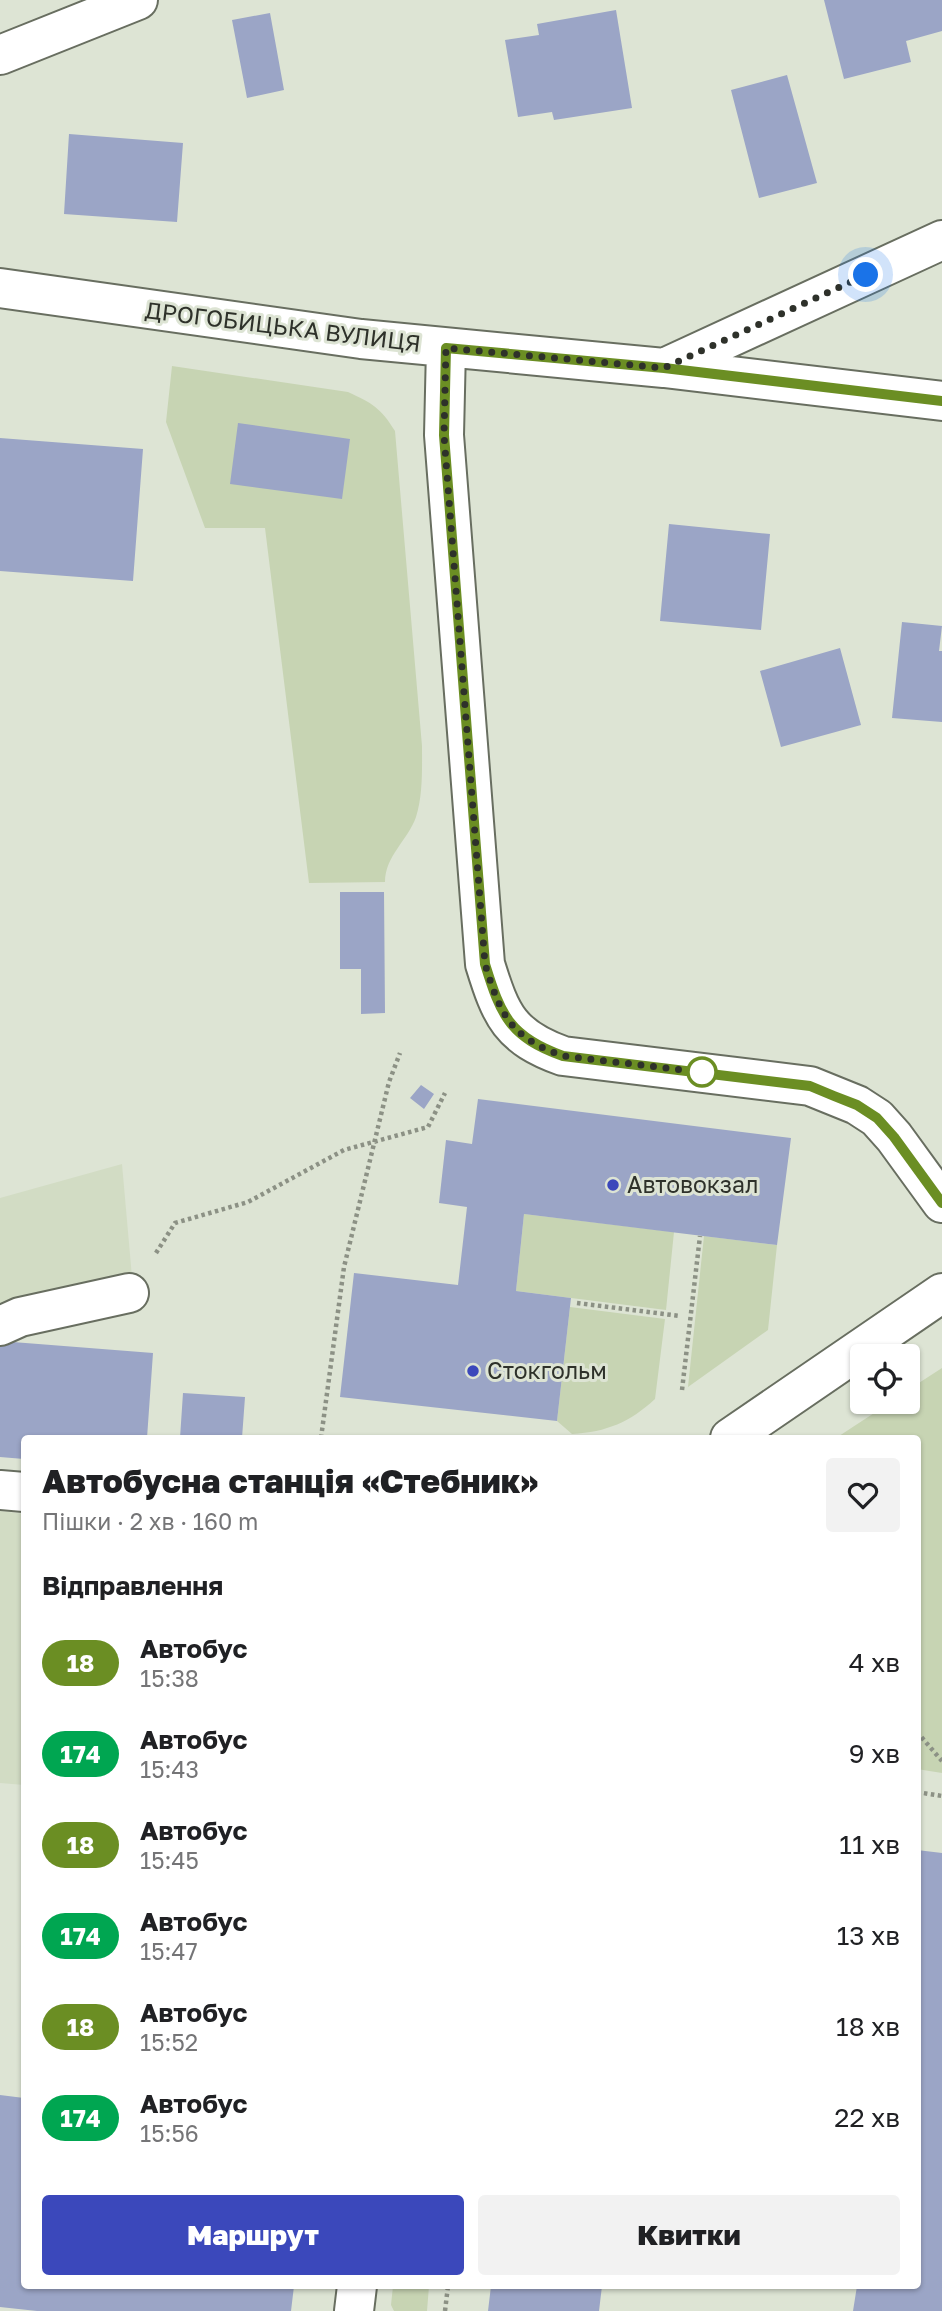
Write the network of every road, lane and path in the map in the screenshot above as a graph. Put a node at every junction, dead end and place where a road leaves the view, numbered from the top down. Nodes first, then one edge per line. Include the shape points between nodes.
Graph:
1 (138, 0) edge
2 (0, 55) edge
3 (942, 240) edge
4 (0, 288) edge
5 (446, 348) junction
6 (664, 368) junction
7 (942, 401) edge
8 (400, 1053) dead end
9 (445, 1093) dead end
10 (375, 1143) junction
11 (942, 1203) edge
12 (700, 1236) dead end
13 (129, 1293) joint
14 (942, 1293) edge
15 (577, 1303) dead end
16 (680, 1316) dead end
17 (0, 1326) edge
18 (682, 1390) dead end
19 (321, 1435) edge
20 (734, 1435) edge
21 (0, 1490) edge
22 (21, 1492) edge
23 (921, 1737) edge
24 (942, 1762) edge
25 (921, 1793) edge
26 (942, 1796) edge
27 (357, 2289) edge
28 (448, 2289) edge
29 (355, 2311) edge
30 (445, 2311) edge

1 - 2 street
3 - 6 street
4 - 5 street, ДРОГОБИЦЬКА ВУЛИЦЯ
5 - 6 street, ДРОГОБИЦЬКА ВУЛИЦЯ
5 - 11 street via 444,435 485,964 495,997 514,1029 541,1048 563,1056 810,1086 857,1105 894,1137
6 - 7 street, ДРОГОБИЦЬКА ВУЛИЦЯ
8 - 10 path
9 - 10 path via 428,1127
10 - 13 path via 344,1150 248,1202 175,1223
10 - 19 path via 344,1267
12 - 18 path
13 - 17 street via 20,1317
14 - 20 street
15 - 16 path
21 - 22 street
23 - 24 path
25 - 26 path
27 - 29 street
28 - 30 path

